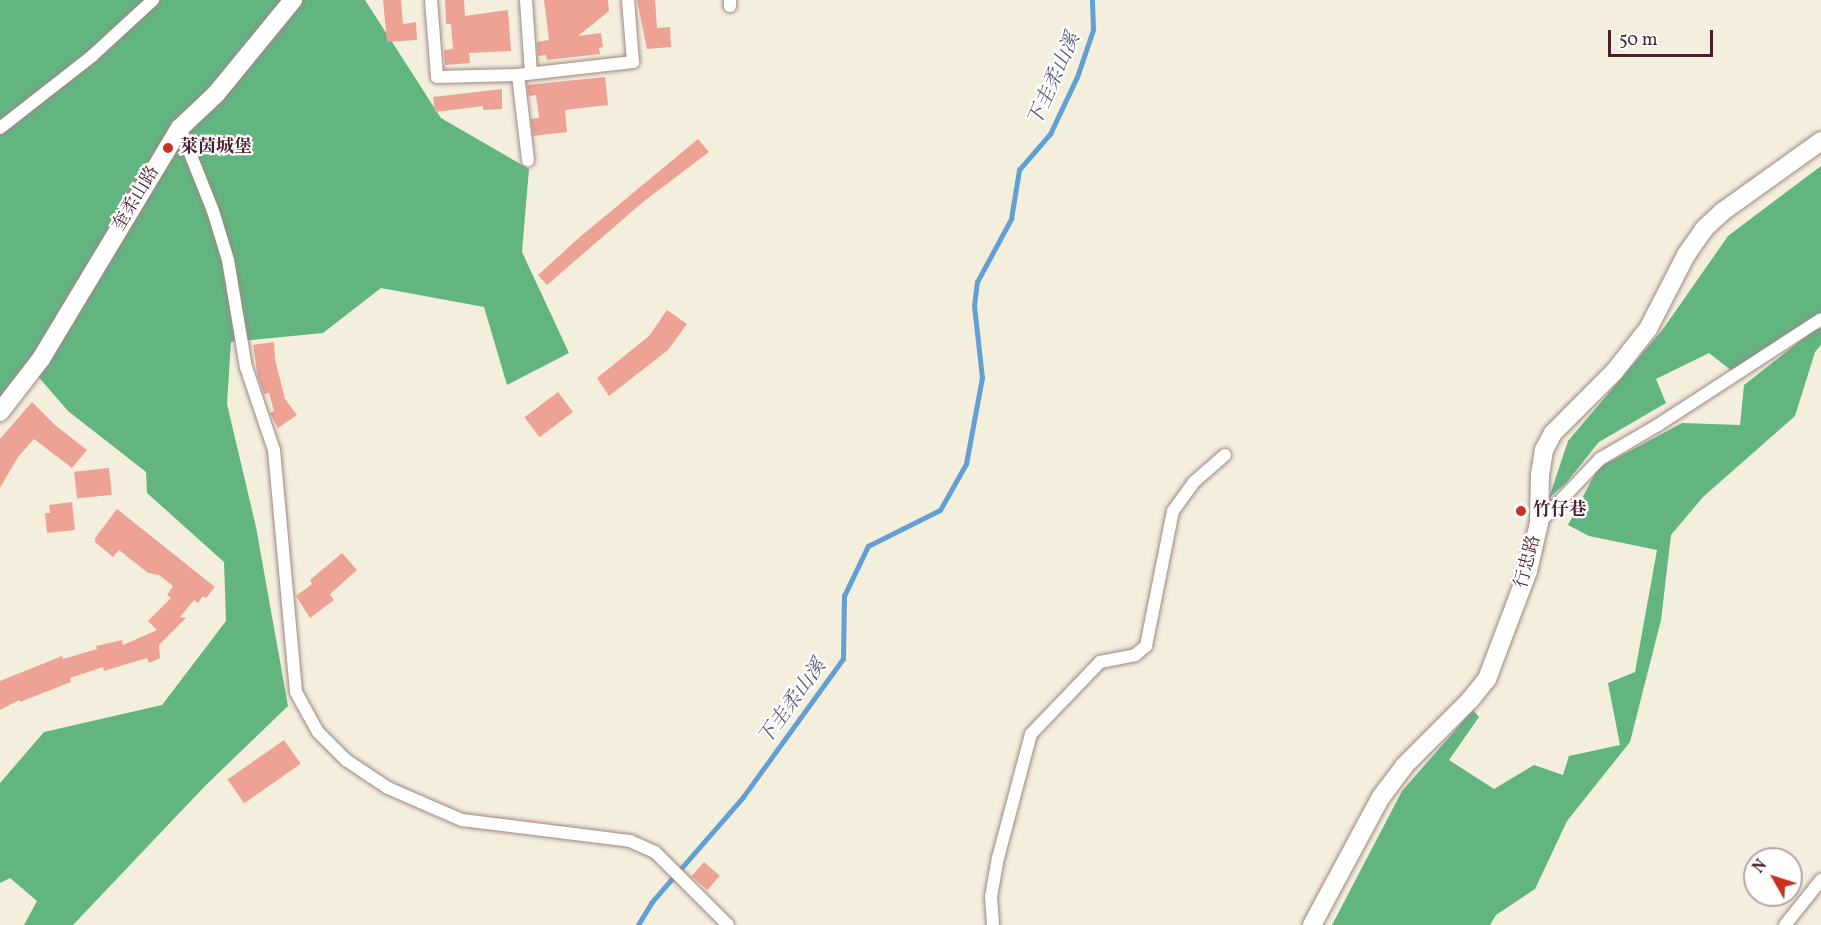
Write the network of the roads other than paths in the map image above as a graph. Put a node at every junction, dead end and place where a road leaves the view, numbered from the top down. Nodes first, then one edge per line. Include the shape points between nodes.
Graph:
1 (153, 0) edge
2 (293, 0) edge
3 (430, 0) edge
4 (526, 0) edge
5 (628, 0) edge
6 (531, 73) junction
7 (518, 75) junction
8 (0, 128) edge
9 (180, 128) junction
10 (1821, 141) edge
11 (528, 160) dead end
12 (1821, 319) edge
13 (0, 412) edge
14 (1225, 455) dead end
15 (1539, 523) junction
16 (1821, 880) edge
17 (728, 925) edge
18 (993, 925) edge
19 (1312, 925) edge
20 (1785, 925) edge

1 - 8 street via 92,56
2 - 9 street, 奎柔山路 via 216,94
3 - 7 street via 436,77
4 - 6 street
5 - 6 street via 633,62
6 - 7 street
7 - 11 street
9 - 13 street, 奎柔山路 via 41,359
9 - 17 street via 228,260 246,367 274,450 296,692 318,732 346,760 388,788 462,820 630,841 655,852
10 - 15 street, 行忠路 via 1704,229 1686,255 1648,329 1614,372 1553,433 1544,450 1540,475
12 - 15 street via 1600,459
14 - 18 street via 1194,482 1173,511 1146,646 1134,655 1100,662 1031,734 998,858 991,897
15 - 19 street, 行忠路 via 1528,571 1487,679 1404,766 1381,797
16 - 20 street

